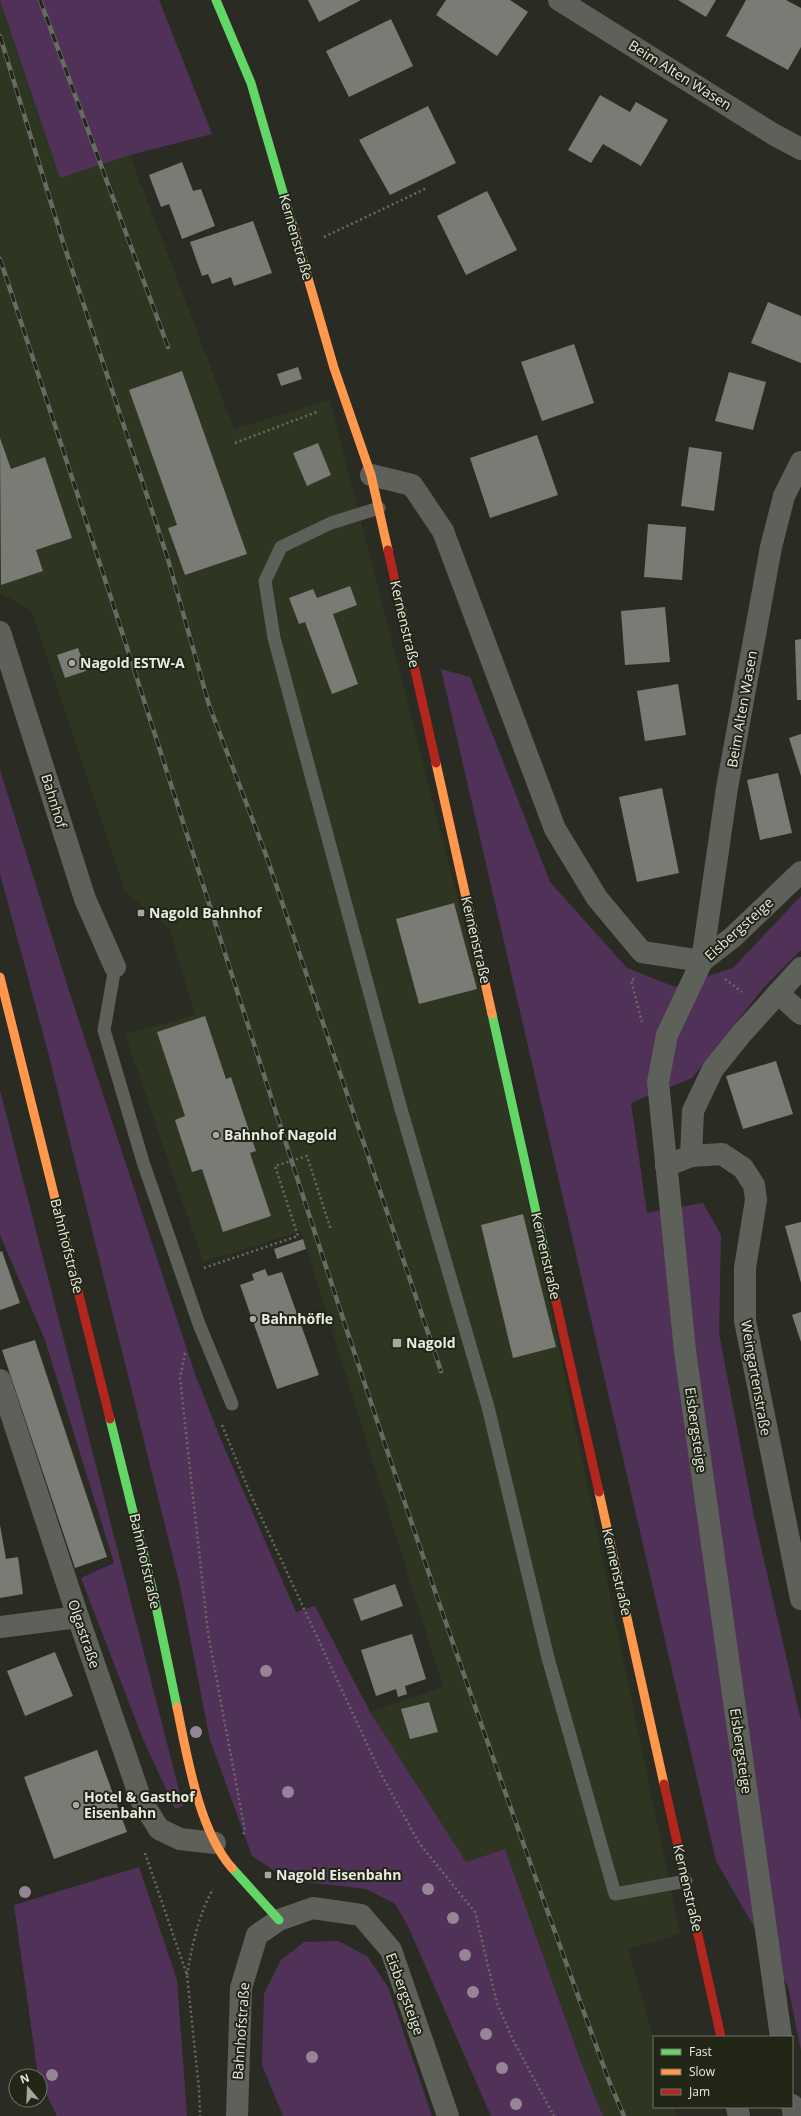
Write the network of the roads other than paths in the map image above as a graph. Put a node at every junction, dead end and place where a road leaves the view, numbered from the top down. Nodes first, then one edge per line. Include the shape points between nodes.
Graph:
1 (216, 0) edge
2 (559, 0) edge
3 (801, 149) edge
4 (801, 462) edge
5 (372, 475) junction
6 (379, 508) junction
7 (0, 632) edge
8 (801, 872) edge
9 (702, 961) junction
10 (115, 967) joint
11 (801, 968) edge
12 (0, 977) edge
13 (771, 1001) junction
14 (801, 1014) edge
15 (691, 1156) junction
16 (666, 1166) junction
17 (0, 1380) edge
18 (232, 1404) dead end
19 (801, 1598) edge
20 (78, 1617) junction
21 (0, 1627) edge
22 (220, 1852) junction
23 (686, 1881) junction
24 (279, 1920) junction
25 (721, 2036) edge
26 (780, 2036) edge
27 (237, 2116) edge
28 (448, 2116) edge

1 - 5 street, Kernenstraße via 251,83 334,368
2 - 3 street, Beim Alten Wasen
4 - 9 street, Beim Alten Wasen via 784,496 771,547 727,788
5 - 6 street, Kernenstraße
5 - 9 street via 412,485 443,531 555,829 597,898 642,952
6 - 23 street, Kernenstraße
6 - 23 lane via 331,523 281,547 265,581 274,638 401,1109 488,1407 548,1658 615,1894
7 - 10 street, Bahnhof via 85,899
8 - 9 street, Eisbergsteige via 733,937
9 - 16 street, Eisbergsteige via 667,1035 658,1082
10 - 18 lane via 104,1030 143,1162 196,1317
11 - 13 street
12 - 22 street, Bahnhofstraße via 153,1592 193,1783
13 - 14 street
13 - 15 street via 713,1069 694,1111
15 - 16 street, Weingartenstraße
15 - 19 street, Weingartenstraße via 722,1154 743,1168 754,1185 756,1200 745,1268 744,1321
16 - 26 street, Eisbergsteige via 685,1351
17 - 20 street, Olgastraße
20 - 21 street
20 - 22 street, Olgastraße via 141,1800 159,1829
22 - 24 street, Bahnhofstraße
23 - 25 street, Kernenstraße
24 - 27 street, Bahnhofstraße via 257,1935 241,1988
24 - 28 street, Eisbergsteige via 313,1908 361,1915 391,1950

